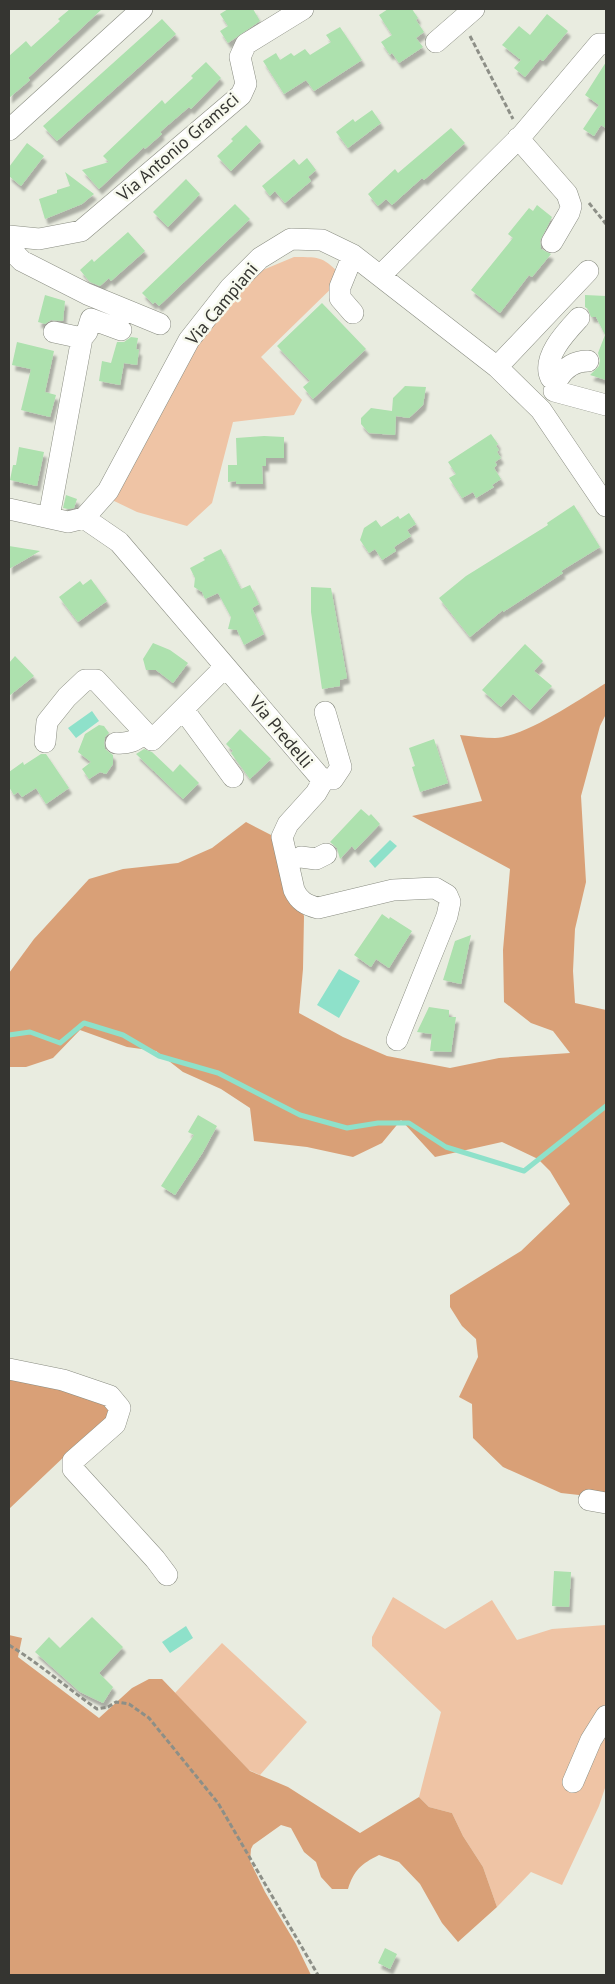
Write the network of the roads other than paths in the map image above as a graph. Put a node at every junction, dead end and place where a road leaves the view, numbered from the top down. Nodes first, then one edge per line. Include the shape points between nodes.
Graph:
1 (142, 9) edge
2 (303, 9) edge
3 (474, 9) edge
4 (436, 42) dead end
5 (606, 44) edge
6 (9, 130) edge
7 (518, 133) junction
8 (9, 236) edge
9 (552, 242) dead end
10 (9, 248) edge
11 (353, 255) junction
12 (588, 271) dead end
13 (381, 275) junction
14 (353, 313) dead end
15 (579, 318) dead end
16 (160, 324) dead end
17 (121, 330) dead end
18 (54, 332) dead end
19 (81, 342) junction
20 (588, 361) dead end
21 (497, 367) junction
22 (554, 383) junction
23 (606, 405) edge
24 (541, 410) junction
25 (603, 493) edge
26 (9, 510) edge
27 (49, 517) junction
28 (84, 518) junction
29 (225, 667) junction
30 (184, 709) junction
31 (325, 712) dead end
32 (148, 737) junction
33 (45, 742) dead end
34 (116, 743) dead end
35 (233, 777) dead end
36 (324, 779) junction
37 (326, 854) dead end
38 (294, 855) junction
39 (397, 1040) dead end
40 (9, 1369) edge
41 (167, 1575) dead end
42 (606, 1716) edge
43 (573, 1782) dead end

1 - 6 street
2 - 8 street, Via Antonio Gramsci via 246,44 240,57 246,84 241,94 81,231 39,239
3 - 4 street
5 - 7 street via 599,44
7 - 9 street via 568,194 569,213
7 - 13 street
10 - 16 street via 22,261 54,278
11 - 13 street, Via Campiani
11 - 14 street via 340,287 340,298
11 - 28 street, Via Campiani via 322,240 291,239 260,258 230,288 189,340 108,491
12 - 21 street
13 - 21 street, Via Campiani
15 - 22 street via 565,333 550,360 548,373
17 - 19 street via 91,319
18 - 19 street
19 - 27 street
20 - 22 street via 576,362
21 - 24 street, Via Campiani
22 - 23 street
22 - 24 street via 551,398
24 - 25 street, Via Campiani
26 - 27 street
27 - 28 street via 68,522
28 - 29 street, Via Predelli via 119,542
29 - 30 street
29 - 36 street, Via Predelli
30 - 32 street
30 - 35 street
31 - 36 street, Via Predelli via 341,767 333,779
32 - 33 street via 96,680 85,680 47,722
32 - 34 street via 126,744
36 - 38 street via 316,794 288,824 282,837
37 - 38 street via 316,859
38 - 39 street via 294,890 306,905 318,908 393,890 435,888 450,902
40 - 41 street via 63,1380 110,1396 120,1408 115,1424 73,1461 73,1469
42 - 43 street via 591,1740

